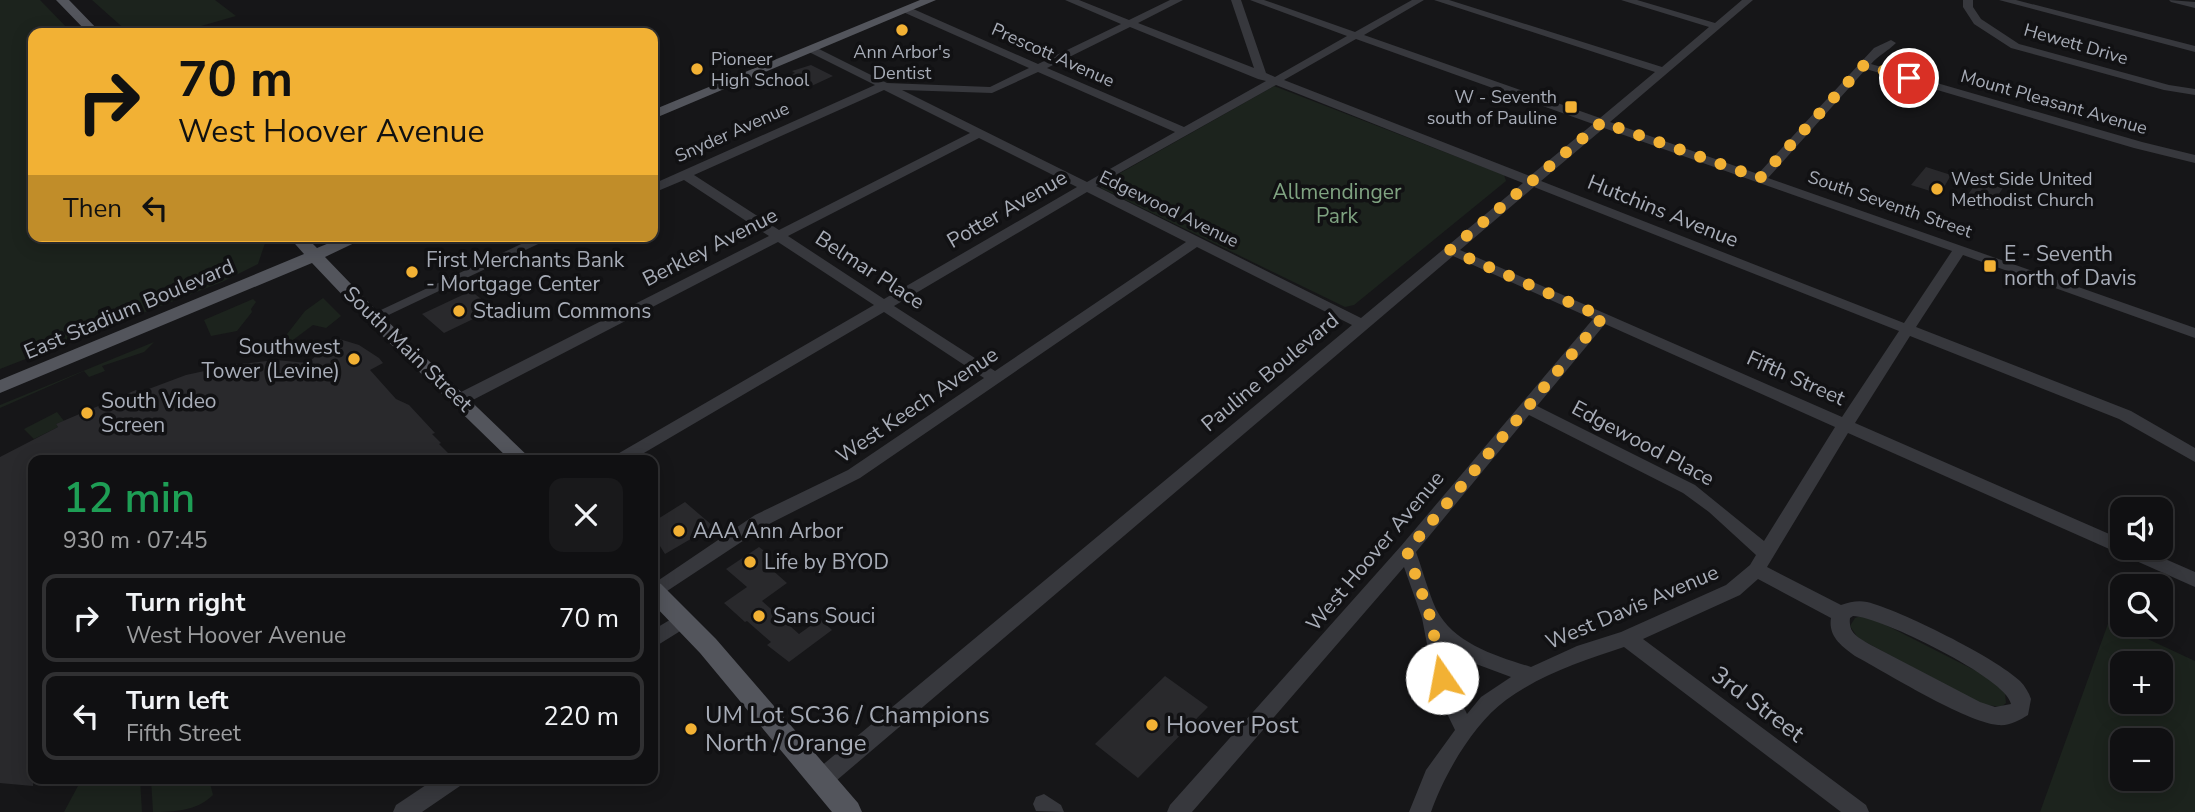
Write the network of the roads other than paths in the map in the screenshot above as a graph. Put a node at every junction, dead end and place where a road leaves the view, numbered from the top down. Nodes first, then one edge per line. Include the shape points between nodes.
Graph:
1 (62, 0) edge
2 (930, 0) edge
3 (1070, 0) edge
4 (1178, 0) edge
5 (1236, 0) edge
6 (1255, 0) edge
7 (1419, 0) edge
8 (1439, 0) edge
9 (1626, 0) edge
10 (1748, 0) edge
11 (1968, 0) edge
12 (2004, 0) edge
13 (2174, 0) edge
14 (2195, 5) edge
15 (906, 10) junction
16 (1132, 24) junction
17 (1716, 26) junction
18 (90, 28) edge
19 (1356, 36) junction
20 (1891, 43) dead end
21 (811, 49) junction
22 (2195, 49) edge
23 (1864, 65) junction
24 (1041, 69) junction
25 (1663, 71) junction
26 (1262, 77) junction
27 (1274, 82) junction
28 (883, 86) junction
29 (2195, 92) edge
30 (658, 113) edge
31 (1602, 122) junction
32 (1184, 132) junction
33 (979, 133) junction
34 (2195, 159) edge
35 (684, 174) junction
36 (1760, 178) junction
37 (1532, 181) junction
38 (658, 187) edge
39 (1087, 187) junction
40 (779, 235) junction
41 (1196, 241) junction
42 (301, 242) edge
43 (347, 242) edge
44 (536, 242) edge
45 (1960, 249) junction
46 (1450, 250) junction
47 (314, 256) junction
48 (885, 305) junction
49 (373, 317) junction
50 (1603, 317) junction
51 (1362, 324) junction
52 (1907, 330) junction
53 (2195, 332) edge
54 (996, 379) junction
55 (0, 387) edge
56 (461, 400) junction
57 (1526, 407) junction
58 (1845, 424) junction
59 (517, 455) edge
60 (629, 455) edge
61 (2195, 456) edge
62 (2110, 542) edge
63 (1407, 551) junction
64 (1766, 553) junction
65 (2150, 560) edge
66 (1756, 570) junction
67 (2195, 580) edge
68 (658, 588) edge
69 (658, 595) edge
70 (1841, 614) junction
71 (1431, 619) junction
72 (683, 620) junction
73 (658, 637) edge
74 (1627, 638) junction
75 (1532, 675) junction
76 (1466, 730) junction
77 (821, 779) junction
78 (445, 784) edge
79 (404, 812) edge
80 (849, 812) edge
81 (1178, 812) edge
82 (1420, 812) edge
83 (1858, 812) edge

1 - 18 main road
2 - 15 main road
3 - 16 street, Hutchins Avenue
4 - 16 street, Snyder Avenue
5 - 26 street
6 - 19 street, South Seventh Street
7 - 19 street, Potter Avenue
8 - 25 street
9 - 17 street
10 - 17 street, Pauline Boulevard
11 - 29 street, Hewett Drive via 1969,11 1977,20 2015,46
12 - 22 street
13 - 14 street
15 - 21 main road
15 - 24 street, Prescott Avenue
16 - 24 street, Snyder Avenue
16 - 26 street, Hutchins Avenue
17 - 25 street, Pauline Boulevard
19 - 27 street, Potter Avenue
19 - 31 street, South Seventh Street
20 - 23 street
21 - 28 street, Edgewood Avenue
21 - 30 main road
23 - 34 street, Mount Pleasant Avenue
23 - 36 street
24 - 28 street, Snyder Avenue via 992,90
24 - 32 street, Prescott Avenue
25 - 31 street, Pauline Boulevard
26 - 27 street, Hutchins Avenue
27 - 32 street, Potter Avenue
27 - 37 street, Hutchins Avenue
28 - 33 street, Edgewood Avenue
28 - 35 street, Snyder Avenue
31 - 36 street, South Seventh Street
31 - 37 street, Pauline Boulevard
32 - 39 street, Potter Avenue
33 - 39 street, Edgewood Avenue
33 - 40 street, Berkley Avenue
35 - 38 street, Snyder Avenue
35 - 40 street, Belmar Place
36 - 45 street, South Seventh Street
37 - 46 street, Pauline Boulevard
37 - 52 street, Hutchins Avenue
39 - 41 street, Edgewood Avenue
39 - 48 street, Potter Avenue
40 - 48 street, Belmar Place
40 - 56 street, Berkley Avenue
41 - 51 street, Edgewood Avenue
41 - 54 street, West Keech Avenue
42 - 47 main road, South Main Street
43 - 47 main road, East Stadium Boulevard
44 - 49 street
45 - 52 street, West Davis Avenue
45 - 53 street, South Seventh Street
46 - 50 street, Fifth Street
46 - 51 street, Pauline Boulevard
47 - 49 main road, South Main Street
47 - 55 main road, East Stadium Boulevard
48 - 54 street, Belmar Place
48 - 60 street, Potter Avenue
49 - 56 main road, South Main Street
50 - 57 street, West Hoover Avenue
50 - 58 street, Fifth Street
51 - 77 street, Pauline Boulevard
52 - 58 street, West Davis Avenue
52 - 61 street, Hutchins Avenue via 2125,415
54 - 68 street, West Keech Avenue via 854,474 761,520
56 - 59 main road, South Main Street
57 - 63 street, West Hoover Avenue
57 - 64 street, Edgewood Place via 1689,489
58 - 62 street, Fifth Street
58 - 64 street, West Davis Avenue
63 - 71 street
63 - 81 street, West Hoover Avenue
64 - 66 street, West Davis Avenue
65 - 67 street, Fifth Street
66 - 70 street
66 - 74 street, West Davis Avenue via 1733,590
69 - 72 main road
70 - 70 street via 1839,627 1846,639 1974,709 1995,716 2010,716 2021,709 2021,697 1994,672 1880,614 1865,609
71 - 75 street via 1477,658
71 - 76 street via 1447,692
72 - 73 street
72 - 77 main road
74 - 75 street, West Davis Avenue
74 - 83 street, 3rd Street
75 - 76 street, West Davis Avenue via 1488,703
76 - 82 street, West Davis Avenue via 1433,777
77 - 80 main road
78 - 79 street

